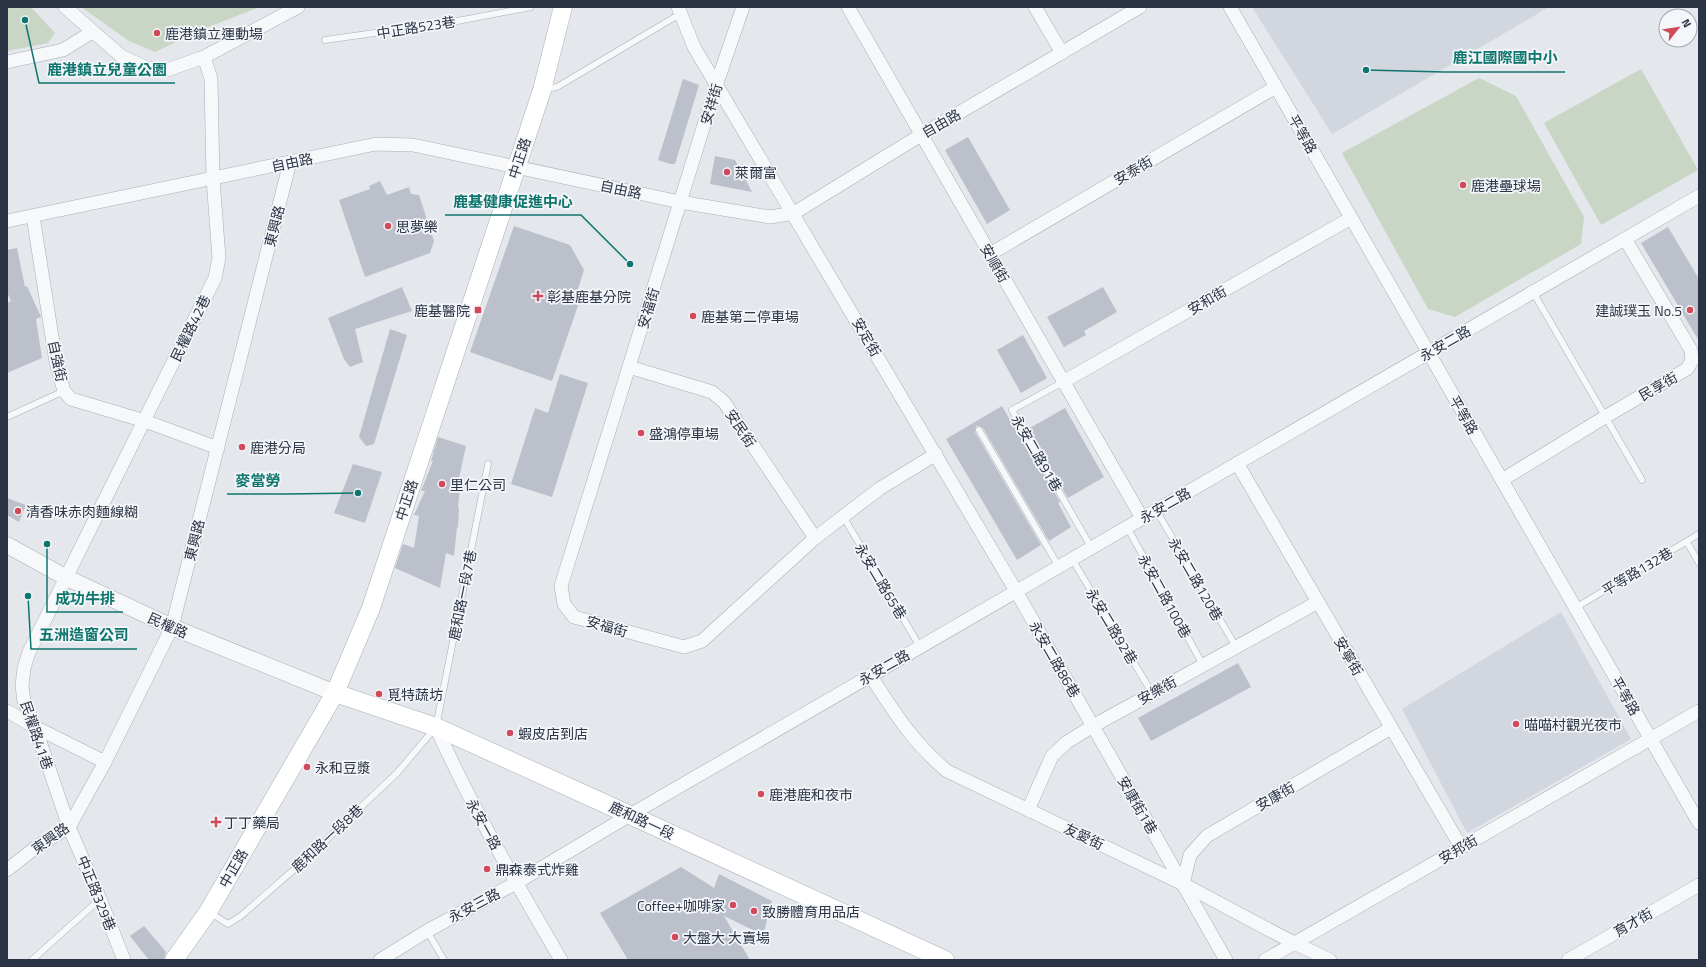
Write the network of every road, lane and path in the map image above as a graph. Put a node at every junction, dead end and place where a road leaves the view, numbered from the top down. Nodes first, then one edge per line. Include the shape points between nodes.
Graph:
1 (65, 7) edge
2 (298, 7) edge
3 (531, 7) edge
4 (563, 7) edge
5 (743, 7) edge
6 (848, 7) edge
7 (1035, 7) edge
8 (1140, 7) edge
9 (1230, 7) edge
10 (679, 11) edge
11 (92, 32) junction
12 (325, 40) dead end
13 (1062, 53) junction
14 (204, 56) junction
15 (7, 62) edge
16 (717, 83) junction
17 (1276, 87) junction
18 (542, 90) junction
19 (921, 135) junction
20 (290, 162) junction
21 (516, 167) junction
22 (213, 179) junction
23 (1699, 196) edge
24 (680, 202) junction
25 (794, 213) junction
26 (33, 216) junction
27 (1351, 218) junction
28 (7, 221) edge
29 (1625, 239) junction
30 (990, 254) junction
31 (1533, 292) junction
32 (1428, 353) junction
33 (629, 367) junction
34 (1064, 382) junction
35 (64, 390) junction
36 (7, 417) edge
37 (1605, 417) junction
38 (145, 421) junction
39 (979, 430) dead end
40 (218, 448) junction
41 (936, 454) junction
42 (488, 464) dead end
43 (1237, 464) junction
44 (1502, 480) junction
45 (1642, 480) dead end
46 (1156, 510) junction
47 (843, 516) junction
48 (1142, 518) junction
49 (1127, 527) junction
50 (1699, 534) edge
51 (814, 538) junction
52 (1687, 542) junction
53 (7, 545) edge
54 (1091, 547) junction
55 (1072, 558) junction
56 (1699, 563) edge
57 (1058, 566) junction
58 (65, 577) junction
59 (1016, 591) junction
60 (1318, 602) junction
61 (1575, 608) junction
62 (172, 627) junction
63 (920, 647) junction
64 (1236, 647) junction
65 (1203, 666) junction
66 (870, 675) junction
67 (335, 693) junction
68 (1152, 693) junction
69 (7, 711) edge
70 (1699, 711) edge
71 (1093, 726) junction
72 (35, 727) junction
73 (436, 727) junction
74 (1391, 728) junction
75 (1651, 739) junction
76 (105, 762) junction
77 (1028, 810) junction
78 (630, 815) junction
79 (1699, 823) edge
80 (69, 827) junction
81 (1461, 847) junction
82 (7, 870) edge
83 (516, 883) junction
84 (1183, 884) junction
85 (1699, 885) edge
86 (100, 899) junction
87 (208, 912) junction
88 (427, 931) junction
89 (1294, 943) junction
90 (384, 959) edge
91 (32, 960) edge
92 (124, 960) edge
93 (174, 960) edge
94 (444, 960) edge
95 (561, 960) edge
96 (945, 960) edge
97 (1226, 960) edge
98 (1265, 960) edge
99 (1330, 960) edge
100 (1568, 960) edge

1 - 11 street
2 - 14 street
3 - 12 lane, 中正路523巷 via 452,22
4 - 18 main road, 中正路
5 - 16 street, 安祥街
6 - 19 street, 安順街
7 - 13 street
8 - 13 street, 自由路
9 - 17 street, 平等路
10 - 16 street, 安定街 via 694,47
10 - 18 lane via 557,87
11 - 14 street via 121,56 147,68 168,70
11 - 15 street via 64,50
13 - 19 street, 自由路
14 - 22 street, 民權路42巷 via 211,79
16 - 24 street, 安祥街
16 - 25 street, 安定街
17 - 27 street, 平等路
17 - 30 street, 安泰街
18 - 21 main road, 中正路
19 - 25 street, 自由路
19 - 30 street, 安順街
20 - 21 street, 自由路 via 376,144 398,144
20 - 22 street, 自由路
20 - 40 street, 東興路
21 - 24 street, 自由路
21 - 67 main road, 中正路 via 370,608
22 - 26 street, 自由路
22 - 38 street, 民權路42巷 via 219,258 215,278
23 - 29 street, 永安二路
24 - 25 street, 自由路 via 770,217
24 - 33 street, 安福街
25 - 41 street, 安定街
26 - 28 street, 自由路
26 - 35 street, 自強街 via 56,362
27 - 32 street, 平等路
27 - 34 street, 安和街
29 - 31 street, 永安二路
29 - 37 street, 民享街 via 1691,350 1692,361 1687,369
30 - 34 street, 安順街
31 - 32 street, 永安二路
31 - 37 lane
32 - 43 street, 永安二路
32 - 44 street, 平等路
33 - 51 street, 安民街 via 712,392 724,402
33 - 51 street, 安福街 via 561,586 564,604 574,617 684,647 702,641
34 - 48 street, 安順街
34 - 54 lane, 永安二路91巷 via 1012,410
35 - 36 lane
35 - 38 street, 自強街 via 71,399
37 - 44 street, 民享街
37 - 45 lane
38 - 40 street, 自強街
38 - 58 street, 民權路42巷
39 - 57 lane
40 - 62 street, 東興路
41 - 47 street, 安福街
41 - 59 street, 安定街
42 - 73 lane, 鹿和路一段7巷
43 - 46 street, 永安二路
43 - 60 street, 安寧街
44 - 61 street, 平等路
46 - 48 street, 永安二路
46 - 64 lane, 永安二路120巷
47 - 51 street, 安福街
47 - 63 lane, 永安二路65巷
48 - 49 street, 永安二路
49 - 54 street, 永安二路
49 - 65 lane, 永安二路100巷
50 - 52 lane, 平等路132巷
52 - 56 lane
52 - 61 lane, 平等路132巷
53 - 58 street, 民權路
54 - 55 street, 永安二路
55 - 57 street, 永安二路
55 - 68 lane, 永安二路92巷
57 - 59 street, 永安二路
58 - 62 street, 民權路
58 - 72 street, 民權路41巷 via 29,652 24,668 24,701
59 - 63 street, 永安二路
59 - 71 street, 永安二路86巷
60 - 64 street, 安樂街
60 - 74 street, 安寧街
61 - 75 street, 平等路
62 - 67 street, 民權路
62 - 76 street, 東興路
63 - 66 street, 永安二路
64 - 65 street, 安樂街
65 - 68 street, 安樂街
66 - 77 street, 友愛街 via 909,733 929,756 947,771
66 - 78 street, 永安二路
67 - 73 main road, 鹿和路一段
67 - 87 main road, 中正路
68 - 71 street, 安樂街
69 - 72 street
70 - 75 street, 安邦街
71 - 77 street, 安樂街 via 1067,742 1052,756
71 - 84 street, 安康街1巷
72 - 76 street
72 - 80 street, 民權路41巷
73 - 78 main road, 鹿和路一段
73 - 83 street, 永安一路 via 458,777
73 - 87 lane, 鹿和路一段8巷 via 397,772 306,859 241,916 228,924
74 - 81 street, 安寧街
74 - 84 street, 安康街 via 1207,836 1190,855
75 - 79 street, 平等路
75 - 81 street, 安邦街
76 - 80 street, 東興路
77 - 84 street, 友愛街
78 - 83 street, 永安三路
78 - 96 main road, 鹿和路一段
80 - 82 street, 東興路 via 35,848
80 - 86 street, 中正路329巷
81 - 89 street, 安邦街
83 - 88 street, 永安三路
83 - 95 street, 永安一路
84 - 89 street, 友愛街
84 - 97 street, 安康街1巷
85 - 100 street, 育才街
86 - 91 lane
86 - 92 street, 中正路329巷
87 - 93 main road, 中正路
88 - 90 street, 永安三路
88 - 94 lane
89 - 98 street, 安邦街
89 - 99 street, 友愛街

